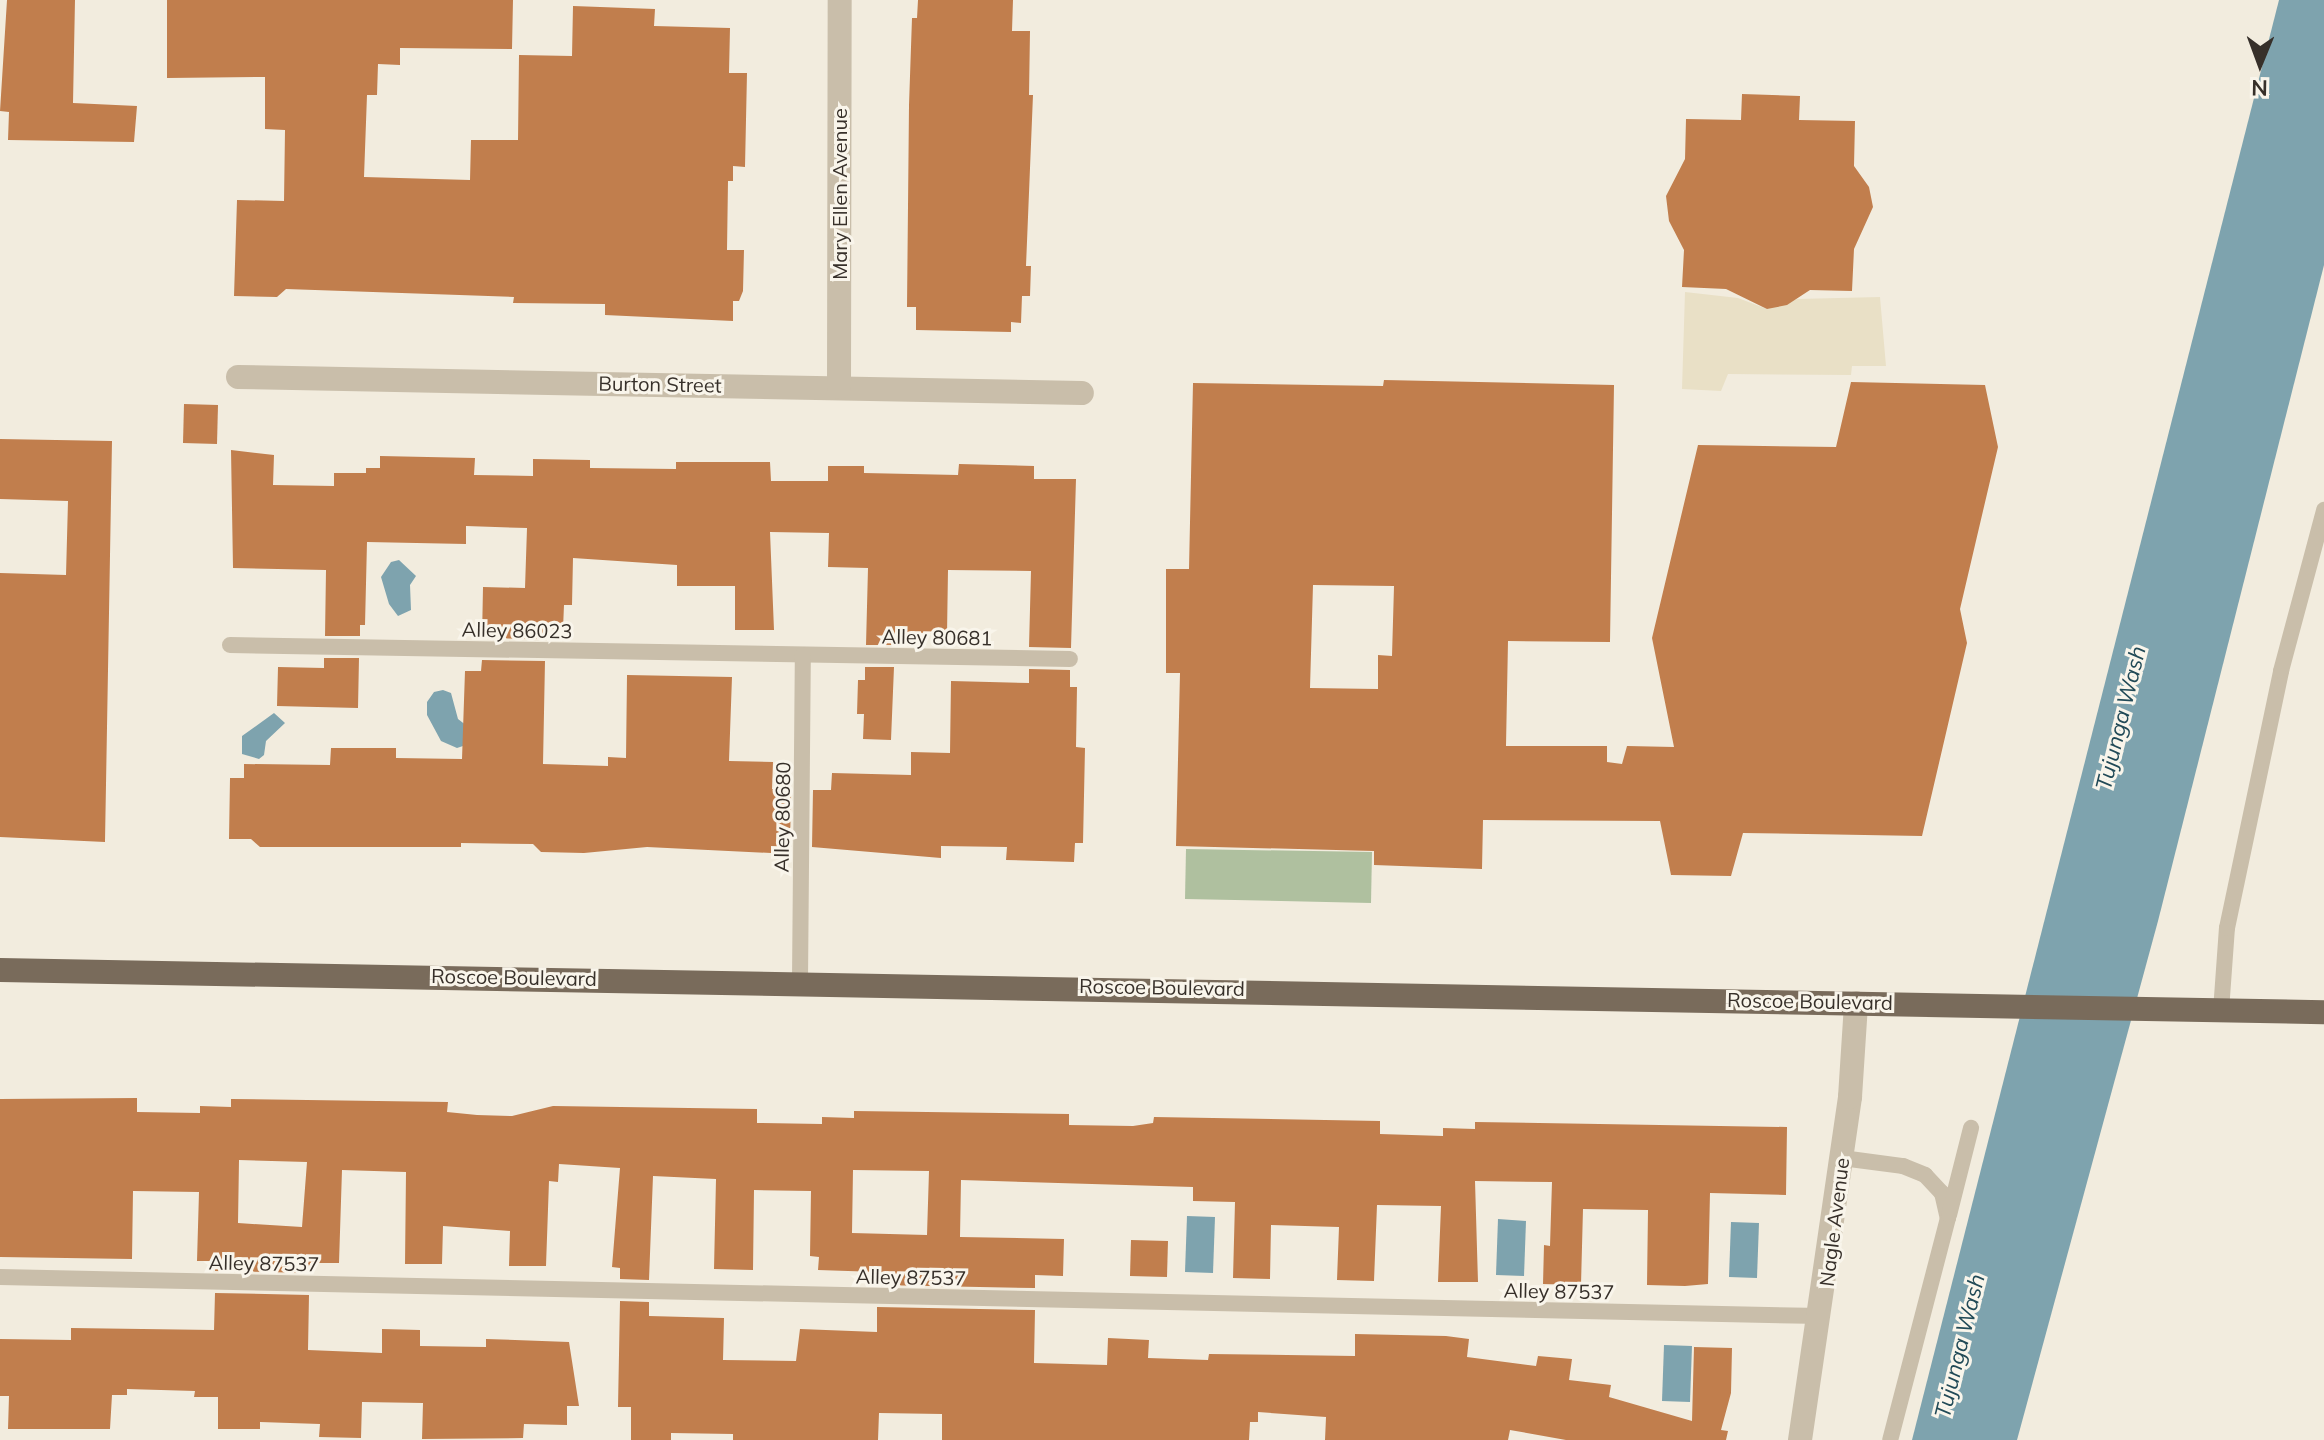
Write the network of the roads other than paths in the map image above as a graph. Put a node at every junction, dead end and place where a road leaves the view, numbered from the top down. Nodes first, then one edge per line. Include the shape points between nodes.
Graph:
1 (840, 0) edge
2 (238, 377) dead end
3 (839, 387) junction
4 (1082, 393) dead end
5 (2324, 510) edge
6 (230, 645) dead end
7 (803, 655) junction
8 (1070, 659) dead end
9 (0, 970) edge
10 (800, 981) junction
11 (1856, 1003) junction
12 (2221, 1011) junction
13 (2324, 1012) edge
14 (1971, 1128) dead end
15 (1842, 1158) junction
16 (1948, 1218) junction
17 (0, 1277) edge
18 (1822, 1316) junction
19 (1800, 1440) edge
20 (1890, 1440) edge

1 - 3 street, Mary Ellen Avenue
2 - 3 street, Burton Street
3 - 4 street, Burton Street
5 - 12 lane via 2281,671 2227,928
6 - 7 lane, Alley 86023
7 - 8 lane, Alley 80681
7 - 10 lane, Alley 80680
9 - 10 main road, Roscoe Boulevard
10 - 11 main road, Roscoe Boulevard
11 - 12 main road, Roscoe Boulevard
11 - 15 street, Nagle Avenue
12 - 13 main road, Roscoe Boulevard
14 - 16 lane
15 - 16 lane via 1903,1166 1925,1175 1942,1193
15 - 18 street, Nagle Avenue
16 - 20 lane
17 - 18 lane, Alley 87537
18 - 19 street, Nagle Avenue

